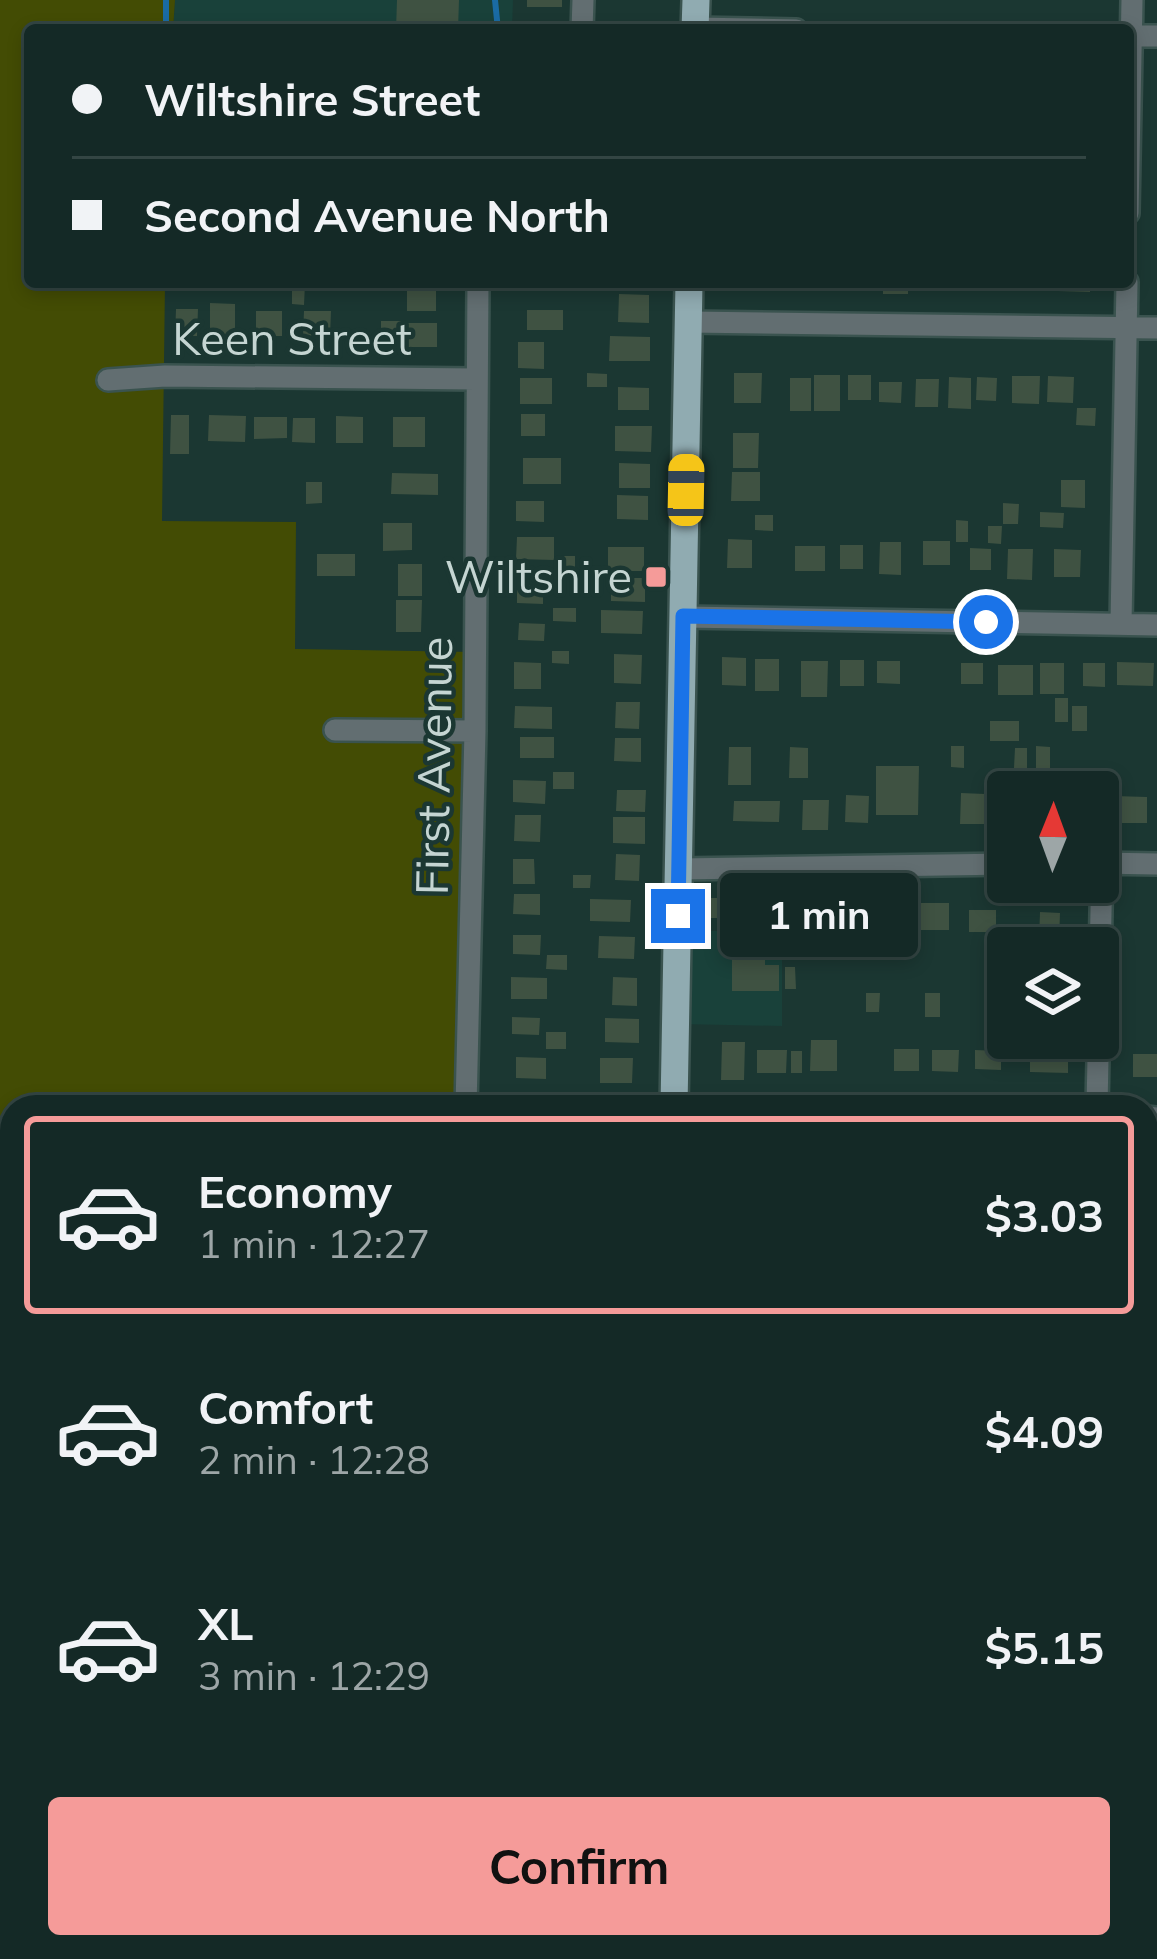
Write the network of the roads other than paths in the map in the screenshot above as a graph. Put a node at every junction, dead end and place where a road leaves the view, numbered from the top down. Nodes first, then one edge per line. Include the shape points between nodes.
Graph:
1 (695, 19) edge
2 (741, 24) edge
3 (478, 288) edge
4 (689, 288) edge
5 (1127, 288) edge
6 (689, 322) junction
7 (1126, 328) junction
8 (1157, 328) edge
9 (476, 379) junction
10 (108, 380) dead end
11 (683, 616) junction
12 (1121, 624) junction
13 (1157, 625) edge
14 (335, 730) dead end
15 (476, 731) junction
16 (1119, 863) edge
17 (987, 864) edge
18 (1157, 864) edge
19 (679, 868) junction
20 (1100, 903) edge
21 (466, 1095) edge
22 (674, 1095) edge
23 (1097, 1095) edge
24 (454, 1959) edge
25 (468, 1959) edge

1 - 2 street
3 - 9 street, First Avenue
4 - 6 main road
5 - 7 street
6 - 7 street
6 - 11 main road
7 - 8 street
7 - 12 street
9 - 10 street, Keen Street
9 - 15 street, First Avenue
11 - 12 street
11 - 19 main road
12 - 13 street
14 - 15 street
15 - 21 street, First Avenue
16 - 18 street
17 - 19 street
19 - 22 main road
20 - 23 street
24 - 25 street

